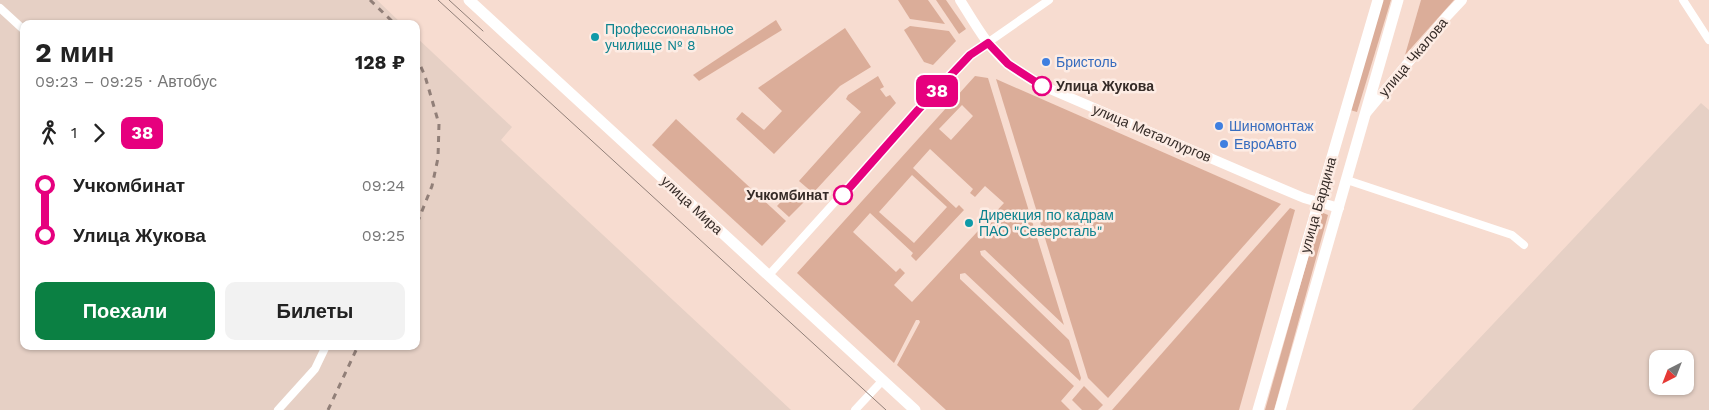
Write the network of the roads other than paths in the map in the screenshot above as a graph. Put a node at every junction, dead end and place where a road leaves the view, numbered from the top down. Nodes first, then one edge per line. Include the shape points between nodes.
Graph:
1 (469, 0) edge
2 (960, 0) edge
3 (1050, 0) edge
4 (1378, 0) edge
5 (1398, 0) edge
6 (1462, 0) edge
7 (1683, 0) edge
8 (0, 8) edge
9 (20, 26) edge
10 (1709, 40) edge
11 (988, 43) junction
12 (1365, 114) junction
13 (1347, 180) junction
14 (1318, 203) junction
15 (1339, 208) junction
16 (1524, 246) dead end
17 (768, 276) junction
18 (324, 350) edge
19 (883, 380) junction
20 (278, 410) edge
21 (855, 410) edge
22 (915, 410) edge
23 (1258, 410) edge
24 (1280, 410) edge

1 - 17 main road, улица Мира
2 - 11 street, улица Металлургов
3 - 11 street
4 - 14 main road, улица Бардина
5 - 12 main road, улица Бардина
6 - 12 street, улица Чкалова
7 - 10 street
8 - 9 street
11 - 14 street, улица Металлургов via 1008,64 1042,86
11 - 17 street via 970,55
12 - 13 main road, улица Бардина
13 - 15 main road, улица Бардина
13 - 16 street via 1512,235
14 - 15 street, улица Металлургов
14 - 23 main road, улица Бардина
15 - 24 main road, улица Бардина
17 - 19 main road, улица Мира
18 - 20 street via 315,369
19 - 21 street
19 - 22 main road, улица Мира

